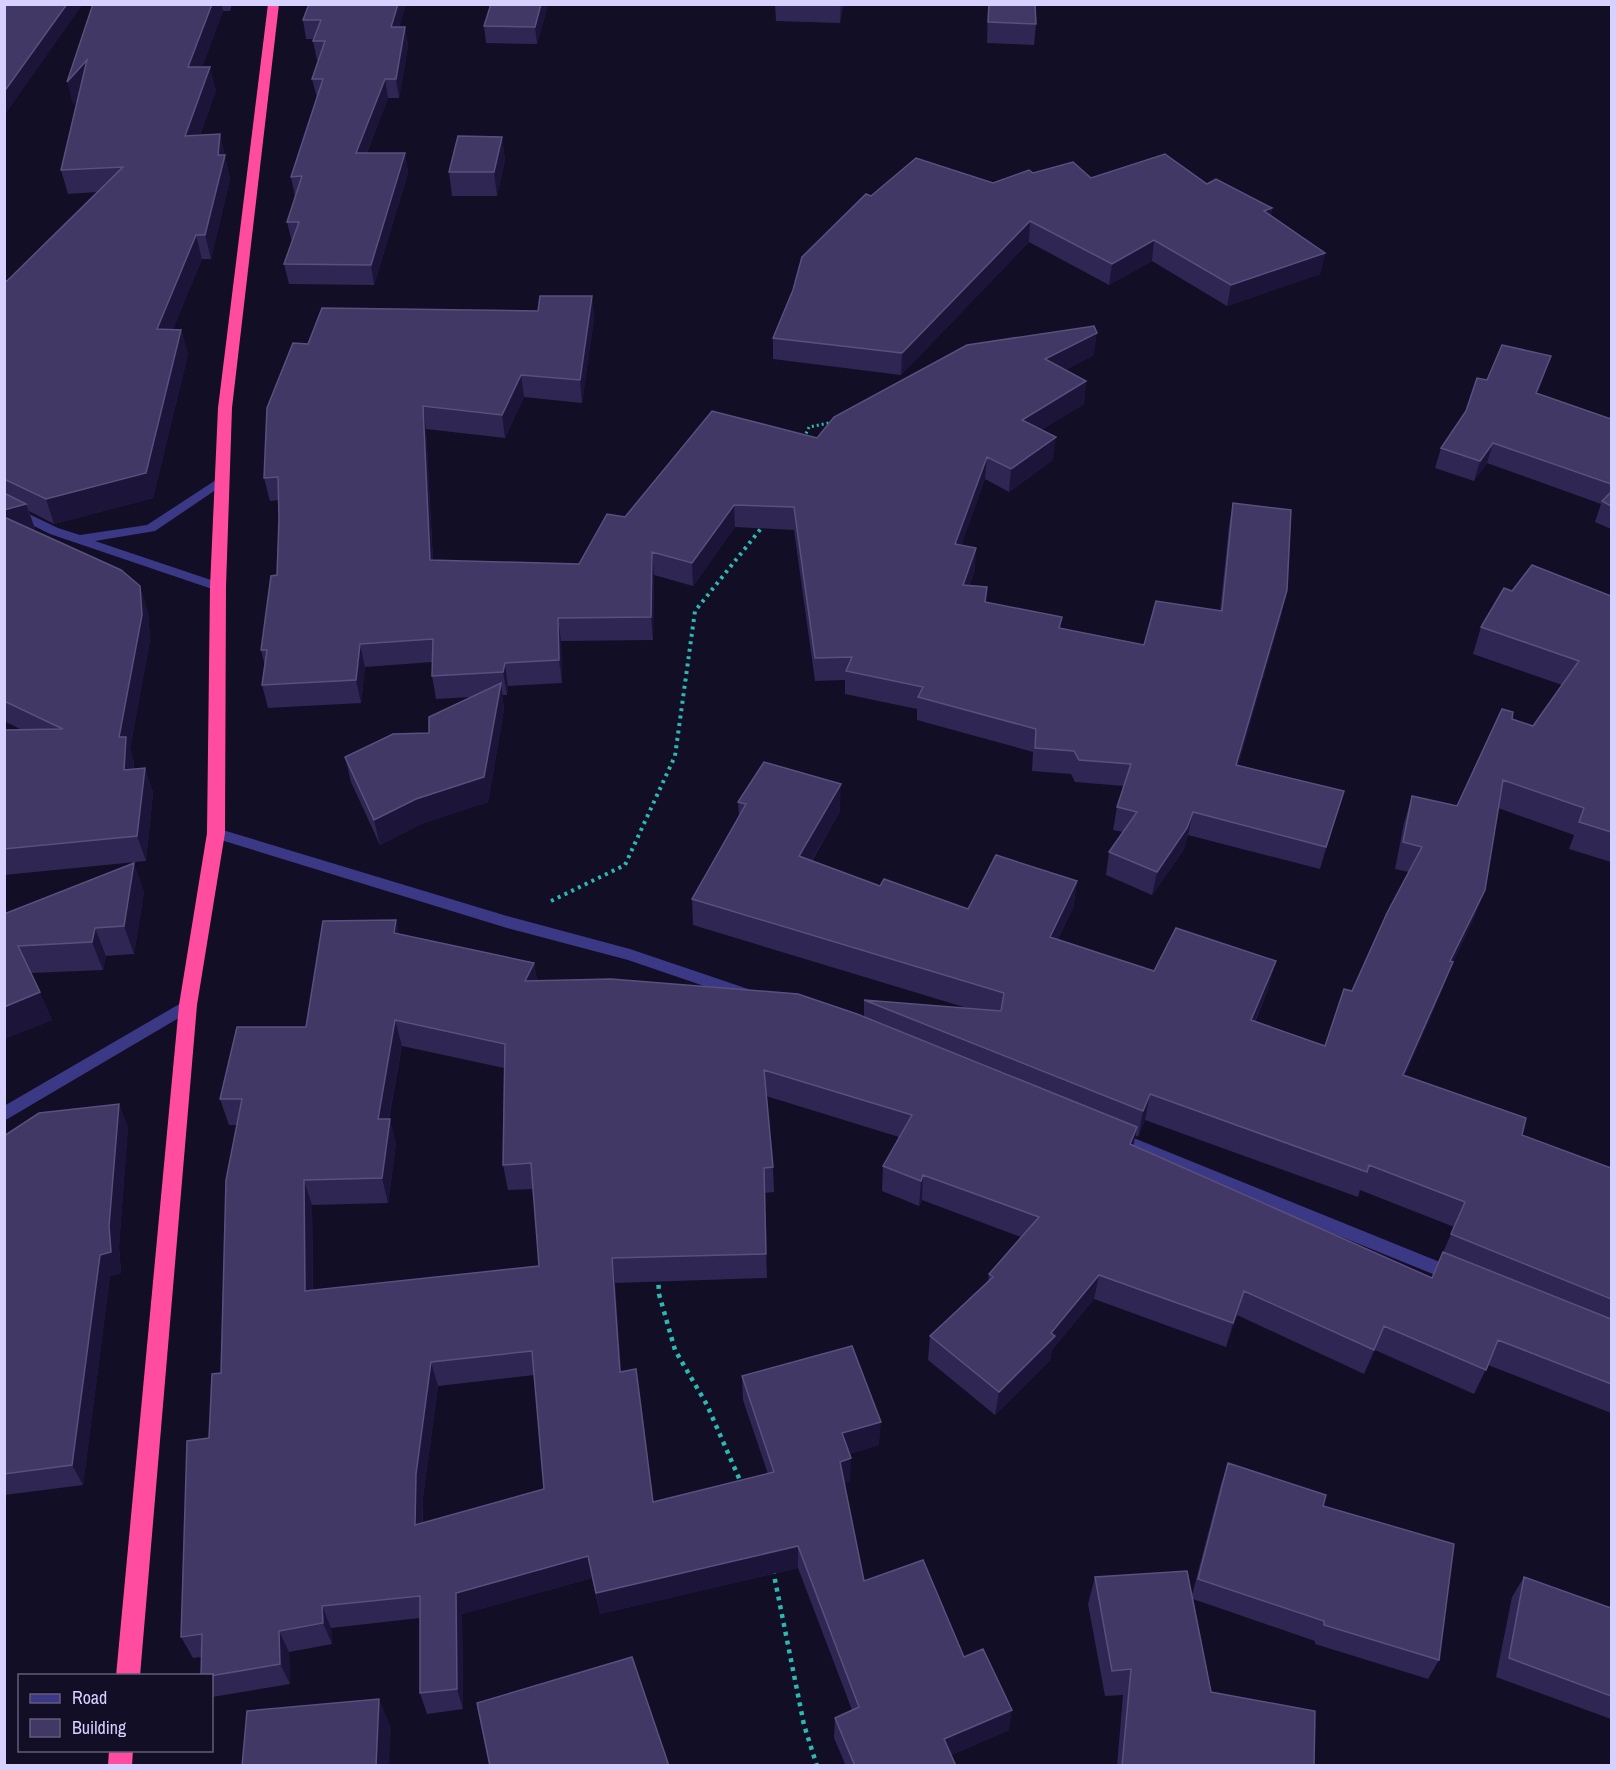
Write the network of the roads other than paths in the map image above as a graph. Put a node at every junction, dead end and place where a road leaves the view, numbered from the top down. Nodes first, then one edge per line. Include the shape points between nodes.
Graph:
1 (274, 4) edge
2 (222, 480) junction
3 (4, 506) edge
4 (78, 539) junction
5 (218, 587) junction
6 (216, 833) junction
7 (763, 1000) edge
8 (188, 1005) junction
9 (4, 1114) edge
10 (1094, 1128) edge
11 (1468, 1281) edge
12 (128, 1674) edge

1 - 2 highway via 226,397
2 - 4 street via 151,528
2 - 5 highway
3 - 4 street
4 - 5 street
5 - 6 highway
6 - 7 street via 507,922 630,955
6 - 8 highway
8 - 9 street
8 - 12 highway
10 - 11 street

